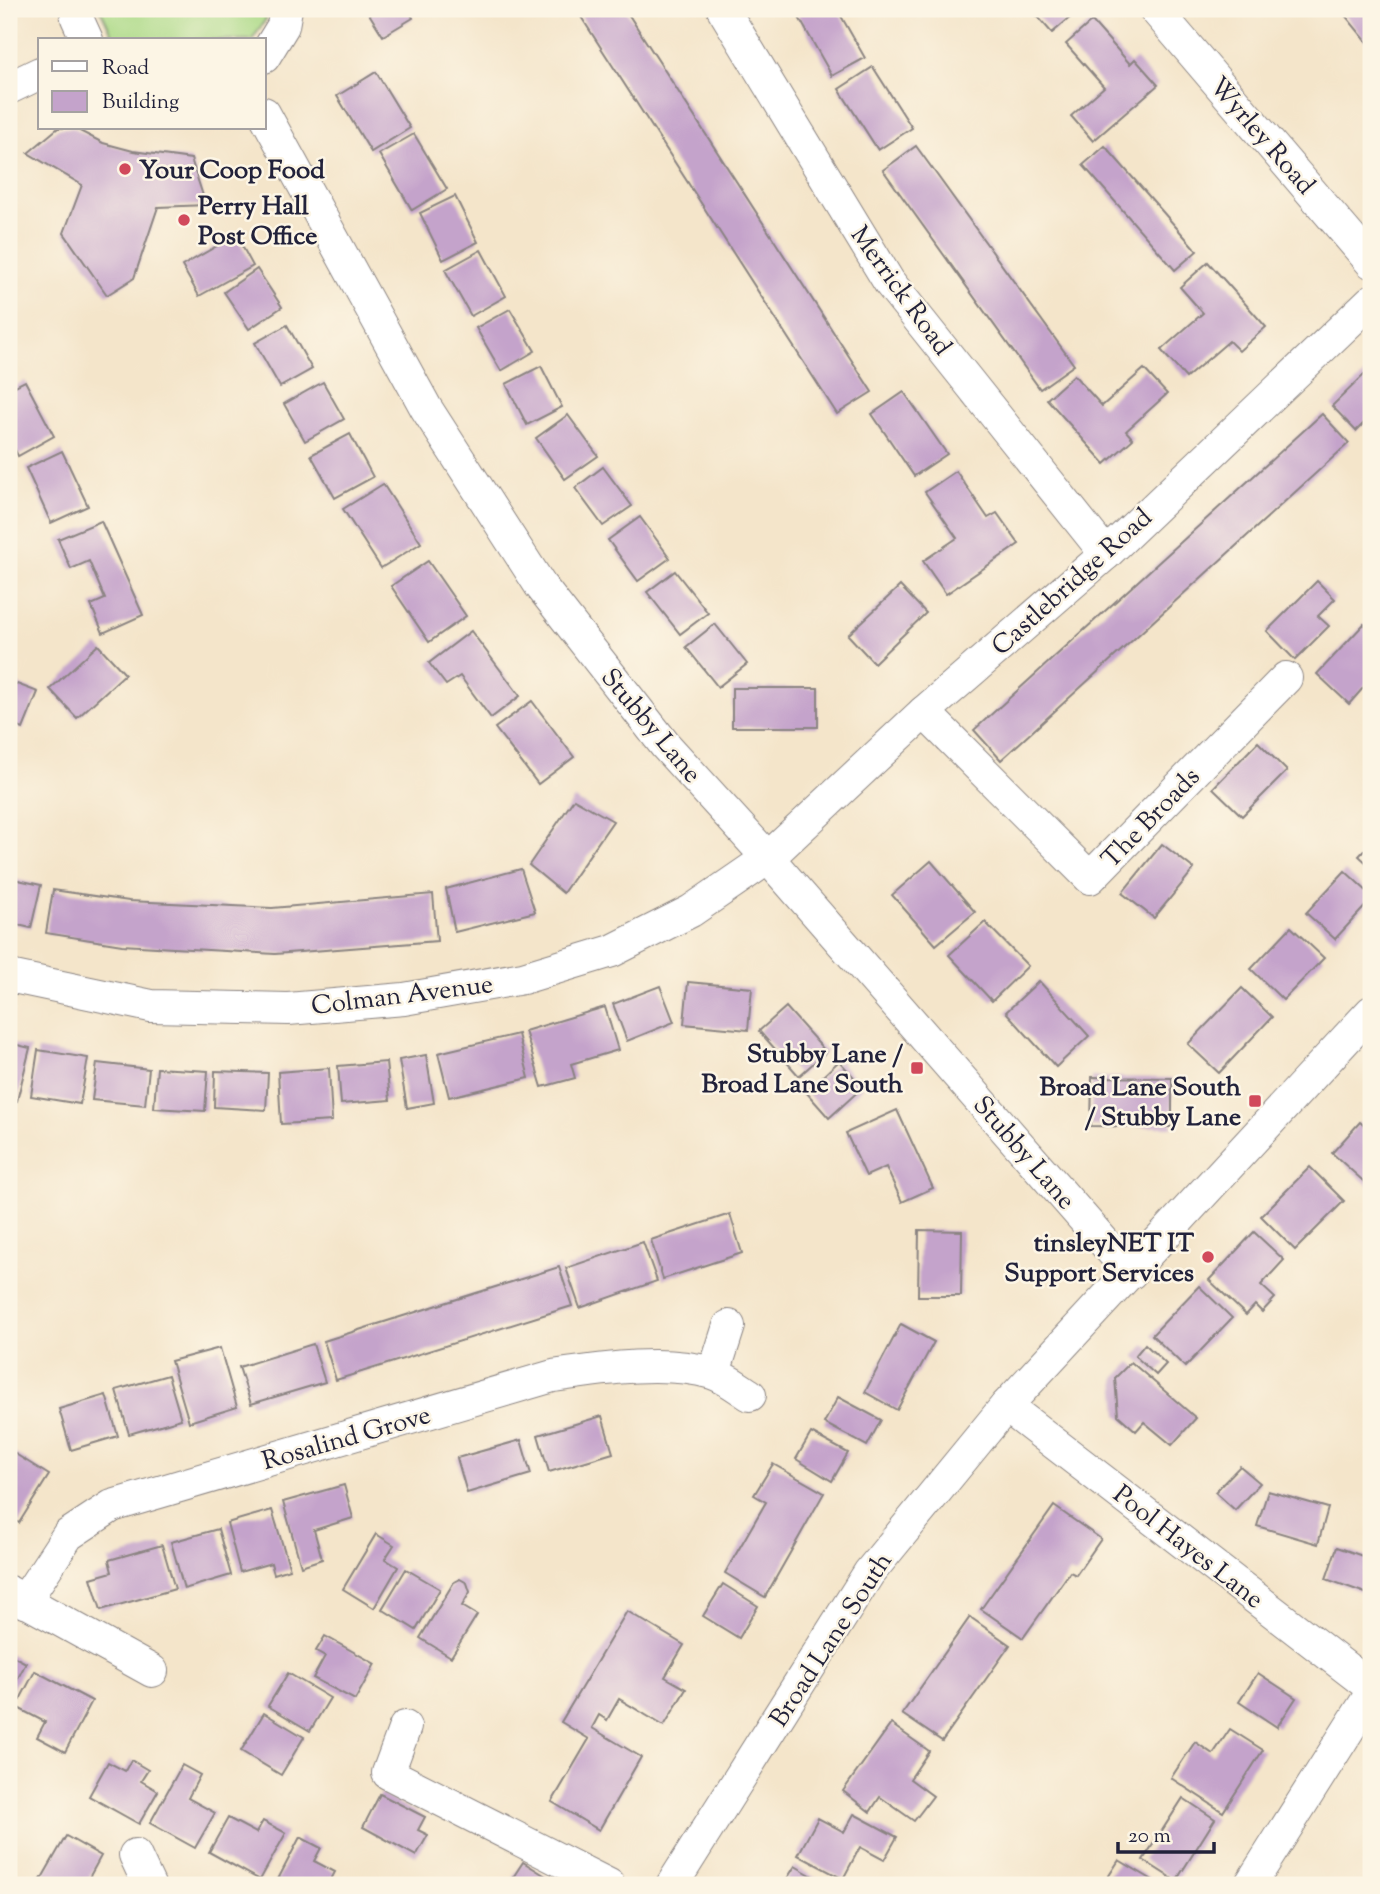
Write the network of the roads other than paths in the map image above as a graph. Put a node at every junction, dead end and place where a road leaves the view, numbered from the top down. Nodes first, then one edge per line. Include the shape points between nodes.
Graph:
1 (76, 9) edge
2 (286, 9) edge
3 (723, 9) edge
4 (1155, 9) edge
5 (87, 38) edge
6 (266, 54) edge
7 (38, 74) edge
8 (9, 88) edge
9 (266, 117) edge
10 (1371, 262) edge
11 (1371, 301) edge
12 (1106, 554) junction
13 (1286, 678) dead end
14 (924, 712) junction
15 (768, 858) junction
16 (9, 976) edge
17 (1371, 1012) edge
18 (1131, 1272) junction
19 (729, 1326) dead end
20 (714, 1373) junction
21 (750, 1395) dead end
22 (1006, 1406) junction
23 (16, 1597) edge
24 (152, 1671) dead end
25 (1371, 1688) edge
26 (1371, 1694) edge
27 (405, 1727) dead end
28 (135, 1855) dead end
29 (149, 1885) edge
30 (609, 1885) edge
31 (672, 1885) edge
32 (1250, 1885) edge

1 - 5 street
2 - 6 street via 283,26
3 - 12 street, Merrick Road via 888,282
4 - 10 street, Wyrley Road
7 - 8 street
9 - 15 street, Stubby Lane via 426,408 540,585 665,745
11 - 12 street, Castlebridge Road
12 - 14 street, Castlebridge Road
13 - 14 street, The Broads via 1090,878
14 - 15 street, Castlebridge Road
15 - 16 street, Colman Avenue via 691,911 612,951 523,978 404,999 288,1009 151,1006
15 - 18 street, Stubby Lane
17 - 18 street, Broad Lane South
18 - 22 street, Broad Lane South
19 - 20 street
20 - 21 street, Rosalind Grove
20 - 23 street, Rosalind Grove via 670,1367 598,1369 553,1376 112,1506 68,1535
22 - 25 street, Pool Hayes Lane
22 - 31 street, Broad Lane South via 869,1573
23 - 24 street
26 - 32 street
27 - 30 street via 388,1773
28 - 29 street

